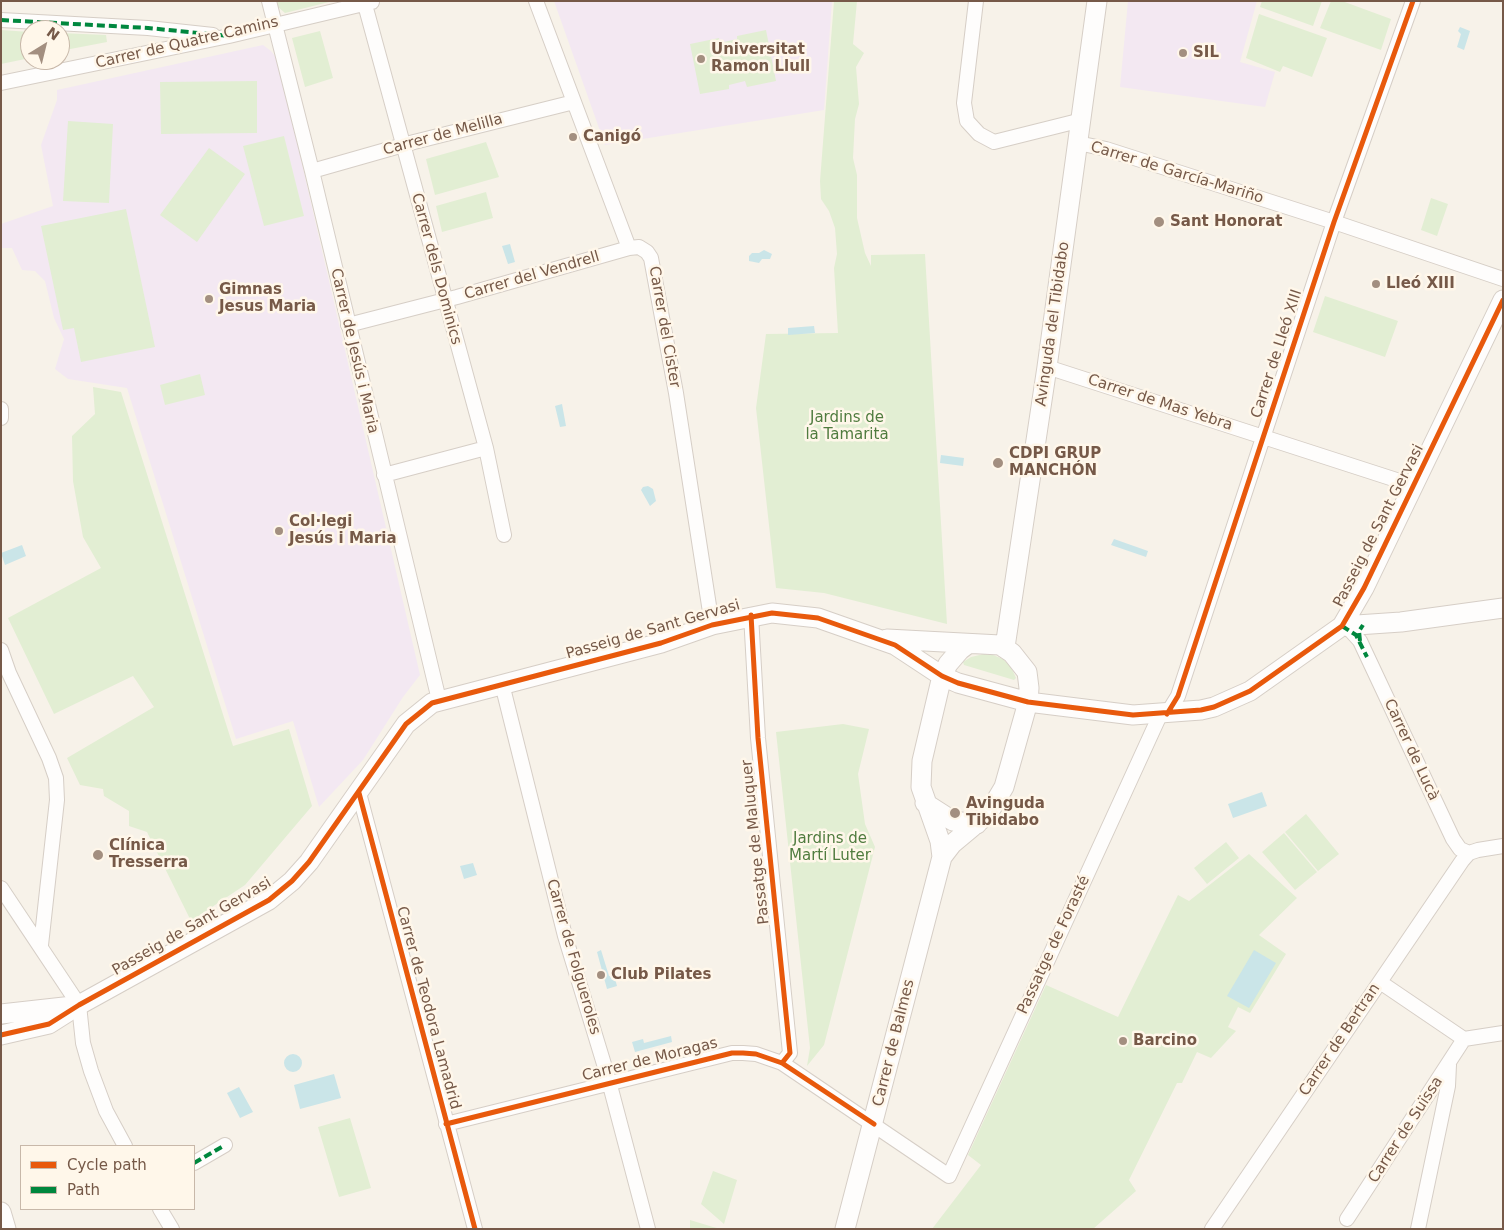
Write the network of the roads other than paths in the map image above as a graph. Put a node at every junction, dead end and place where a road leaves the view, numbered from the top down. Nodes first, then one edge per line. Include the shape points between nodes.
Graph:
1 (269, 1) edge
2 (536, 1) edge
3 (976, 1) edge
4 (1098, 1) edge
5 (1413, 1) edge
6 (367, 2) edge
7 (1, 20) edge
8 (275, 24) junction
9 (228, 36) junction
10 (1, 83) edge
11 (574, 102) junction
12 (1082, 120) junction
13 (1078, 143) junction
14 (403, 146) junction
15 (312, 171) junction
16 (1334, 222) junction
17 (629, 248) junction
18 (1503, 279) edge
19 (445, 300) junction
20 (1503, 300) edge
21 (348, 325) junction
22 (1047, 367) junction
23 (1, 409) edge
24 (1, 418) edge
25 (1264, 437) junction
26 (486, 448) junction
27 (384, 475) junction
28 (1415, 486) junction
29 (504, 535) dead end
30 (1361, 594) junction
31 (1503, 608) edge
32 (750, 616) junction
33 (712, 624) junction
34 (1342, 626) junction
35 (1367, 630) junction
36 (881, 639) junction
37 (968, 644) junction
38 (1005, 647) junction
39 (1, 650) edge
40 (5, 676) edge
41 (942, 676) junction
42 (502, 684) junction
43 (439, 700) junction
44 (1028, 702) junction
45 (1164, 714) junction
46 (359, 792) junction
47 (925, 803) junction
48 (977, 824) junction
49 (1503, 846) edge
50 (1469, 853) junction
51 (942, 857) junction
52 (1, 888) edge
53 (41, 945) junction
54 (1380, 982) junction
55 (79, 1005) junction
56 (7, 1013) edge
57 (1503, 1033) edge
58 (1, 1035) edge
59 (1464, 1039) junction
60 (782, 1063) junction
61 (1449, 1064) junction
62 (608, 1084) junction
63 (446, 1124) junction
64 (874, 1124) junction
65 (124, 1145) edge
66 (225, 1145) dead end
67 (195, 1162) edge
68 (949, 1176) joint
69 (161, 1210) edge
70 (1, 1212) edge
71 (1347, 1219) dead end
72 (6, 1229) edge
73 (172, 1229) edge
74 (475, 1229) edge
75 (648, 1229) edge
76 (845, 1229) edge
77 (1212, 1229) edge
78 (1418, 1229) edge

1 - 8 street, Carrer de Jesús i Maria
2 - 11 street
3 - 12 street via 964,103 967,120 979,134 994,142
4 - 12 street, Avinguda del Tibidabo
5 - 16 street, Carrer de Lleó XIII
6 - 8 street, Carrer de Quatre Camins
6 - 14 street, Carrer dels Dominics
7 - 9 street
8 - 9 street, Carrer de Quatre Camins
8 - 15 street, Carrer de Jesús i Maria
9 - 10 street, Carrer de Quatre Camins
11 - 14 street, Carrer de Melilla
11 - 17 street
12 - 13 street, Avinguda del Tibidabo
13 - 16 street, Carrer de García-Mariño
13 - 22 street, Avinguda del Tibidabo
14 - 15 street, Carrer de Melilla
14 - 19 street, Carrer dels Dominics
15 - 21 street, Carrer de Jesús i Maria
16 - 18 street, Carrer de García-Mariño
16 - 25 street, Carrer de Lleó XIII
17 - 19 street, Carrer del Vendrell
17 - 33 street, Carrer del Cister via 639,247 651,258
19 - 21 street, Carrer del Vendrell
19 - 26 street, Carrer dels Dominics
20 - 28 street, Passeig de Sant Gervasi
21 - 27 street, Carrer de Jesús i Maria
22 - 25 street, Carrer de Mas Yebra
22 - 38 street, Avinguda del Tibidabo
23 - 24 street
25 - 28 street, Carrer de Mas Yebra
25 - 45 street, Carrer de Lleó XIII via 1178,696
26 - 27 street
26 - 29 street, Carrer dels Dominics
27 - 43 street, Carrer de Jesús i Maria
28 - 30 street, Passeig de Sant Gervasi
30 - 34 street, Passeig de Sant Gervasi
30 - 35 street
31 - 35 street
32 - 33 street, Passeig de Sant Gervasi
32 - 36 street, Passeig de Sant Gervasi via 777,613 818,618
32 - 60 street, Passatge de Maluquer via 758,738 790,1053
33 - 42 street, Passeig de Sant Gervasi via 661,643
34 - 35 street
34 - 45 street, Passeig de Sant Gervasi via 1250,691 1214,707
35 - 50 street, Carrer de Lucà via 1453,839 1460,849
36 - 37 street
36 - 41 street, Passeig de Sant Gervasi
37 - 38 street via 992,643
37 - 41 street via 948,664
38 - 44 street via 1027,672
39 - 40 street
40 - 53 street via 49,758 56,778 57,800
41 - 44 street, Passeig de Sant Gervasi
41 - 47 street via 922,762 920,781
42 - 43 street, Passeig de Sant Gervasi
42 - 62 street, Carrer de Folgueroles via 563,929
43 - 46 street, Passeig de Sant Gervasi via 406,724
44 - 45 street, Passeig de Sant Gervasi via 1133,716
44 - 48 street via 1004,787 988,814
45 - 68 street, Passatge de Forasté
46 - 55 street, Passeig de Sant Gervasi via 308,862 269,900
46 - 63 street, Carrer de Teodora Lamadrid
47 - 48 street via 953,821
47 - 51 street via 940,841
48 - 51 street via 952,844
49 - 50 street
50 - 54 street, Carrer de Bertran
51 - 64 street, Carrer de Balmes
52 - 53 street
53 - 55 street
54 - 59 street
54 - 77 street, Carrer de Bertran
55 - 56 street
55 - 58 street, Passeig de Sant Gervasi via 49,1024
55 - 65 street via 83,1043 91,1071 106,1111
57 - 59 street
59 - 61 street, Carrer de Suïssa
60 - 62 street, Carrer de Moragas via 756,1054 732,1053
60 - 64 street, Carrer de Moragas
61 - 71 street, Carrer de Suïssa
61 - 78 street via 1448,1086
62 - 63 street, Carrer de Moragas
62 - 75 street, Carrer de Folgueroles
63 - 74 street, Carrer de Teodora Lamadrid
64 - 68 street, Carrer de Moragas
64 - 76 street, Carrer de Balmes
66 - 67 street
69 - 73 street
70 - 72 street

